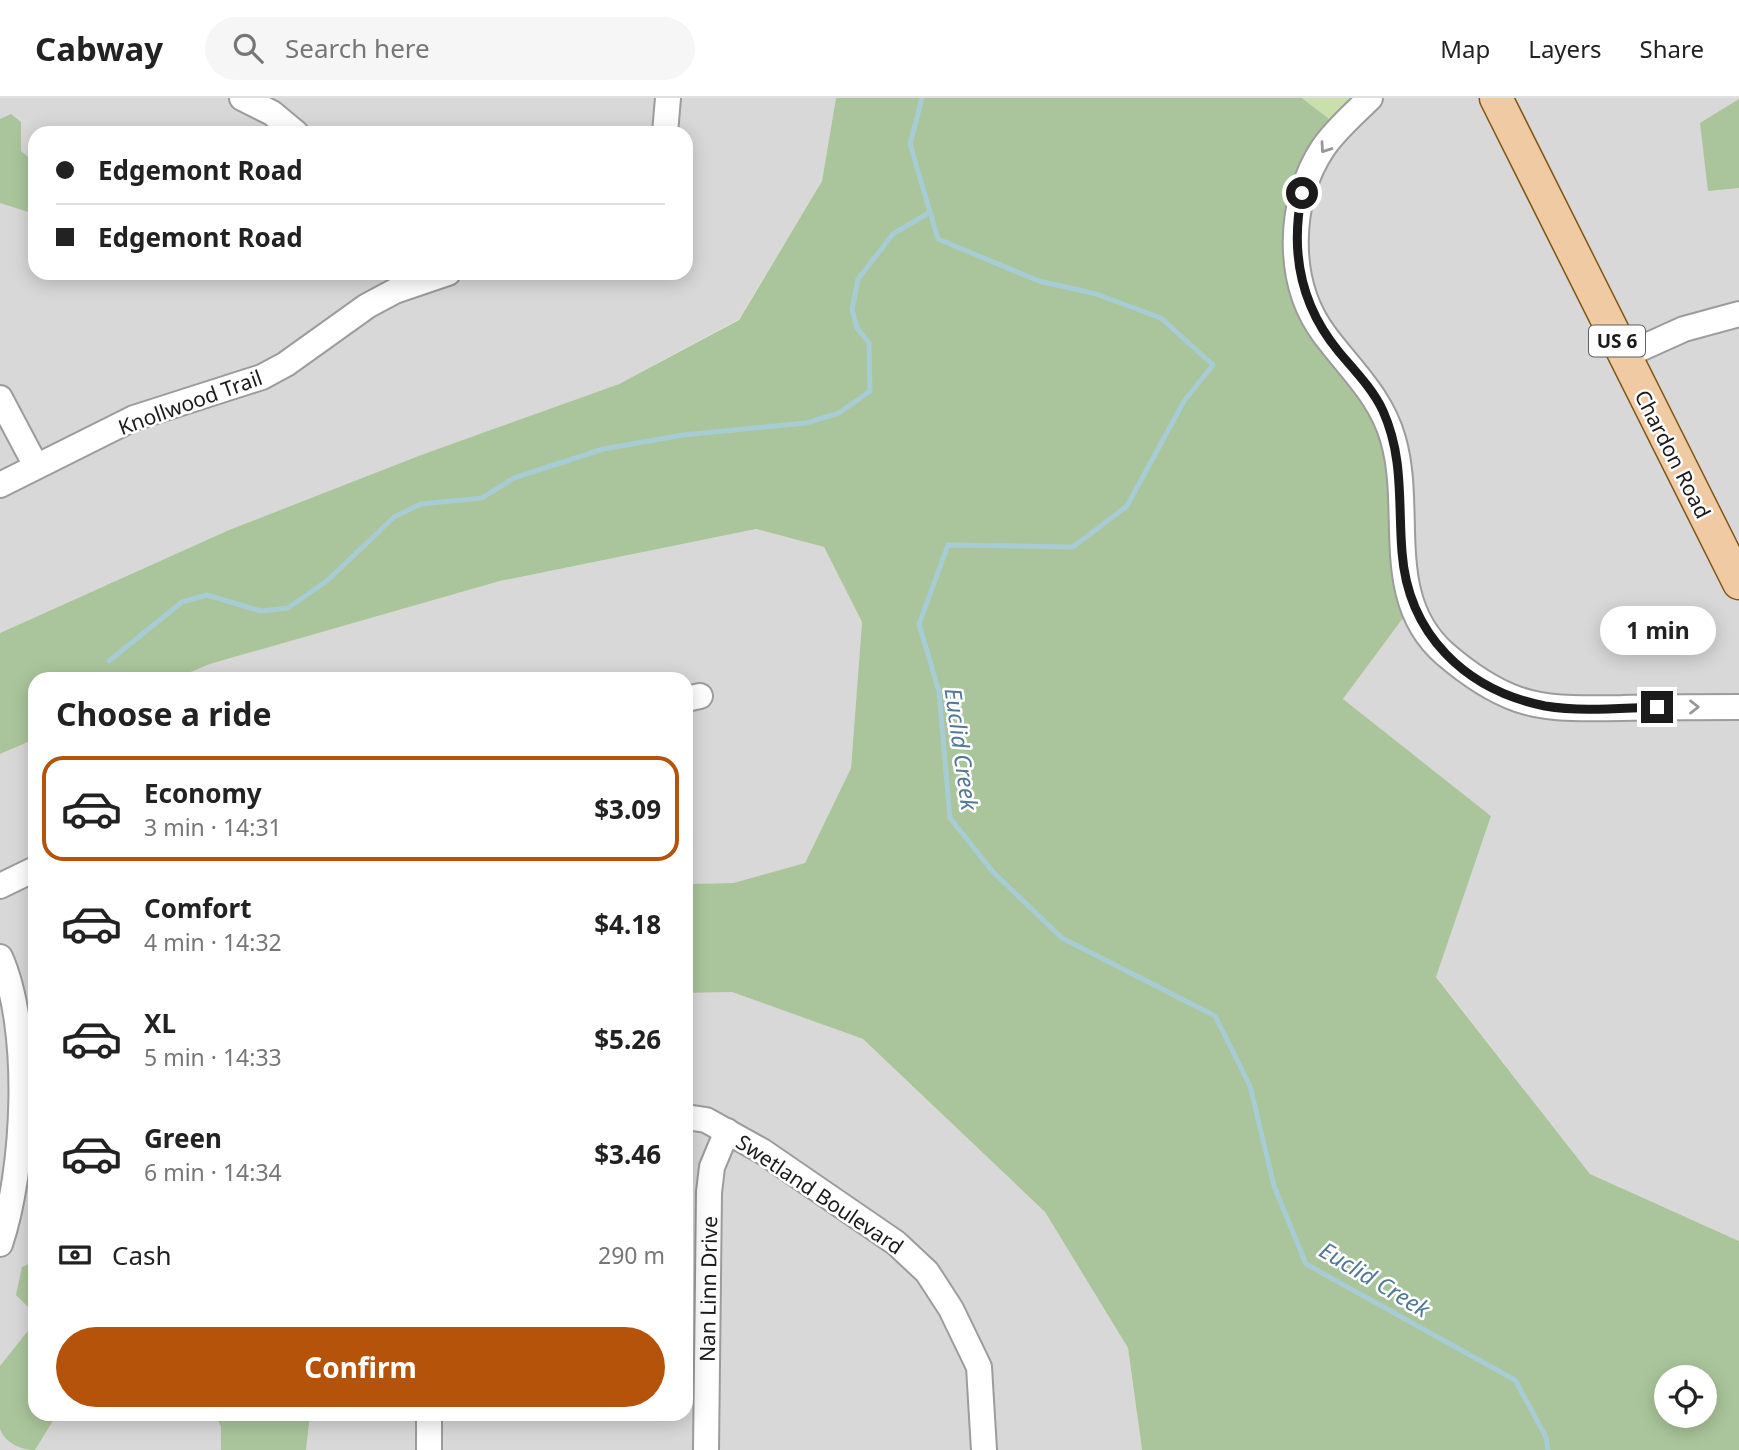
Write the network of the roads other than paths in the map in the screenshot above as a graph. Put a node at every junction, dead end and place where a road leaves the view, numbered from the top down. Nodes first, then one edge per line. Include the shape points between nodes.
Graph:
1 (242, 98) edge
2 (668, 98) edge
3 (1370, 98) edge
4 (1496, 98) edge
5 (277, 106) edge
6 (291, 126) edge
7 (666, 126) edge
8 (391, 282) edge
9 (1739, 314) edge
10 (1624, 356) junction
11 (0, 398) edge
12 (36, 466) junction
13 (0, 485) edge
14 (1739, 583) edge
15 (1739, 707) edge
16 (28, 872) edge
17 (0, 886) edge
18 (0, 957) edge
19 (693, 1118) edge
20 (18, 1130) edge
21 (727, 1131) junction
22 (0, 1244) edge
23 (429, 1421) edge
24 (429, 1450) edge
25 (706, 1450) edge
26 (984, 1450) edge

1 - 5 street
2 - 7 street
3 -> 15 street via 1324,147 1312,168 1298,213 1297,260 1301,285 1322,331 1368,387 1393,438 1402,497 1405,580 1426,633 1445,654 1518,700 1574,708
4 - 10 main road, Chardon Road / US 6
5 - 6 street
8 - 12 street, Knollwood Trail via 286,364 262,377 165,406
9 - 10 street via 1684,329
10 - 14 main road, Chardon Road / US 6
11 - 12 street
12 - 13 street, Knollwood Trail
16 - 17 street
18 - 20 street via 16,1013
19 - 21 street, Swetland Boulevard
20 - 22 street via 18,1175
21 - 25 street, Nan Linn Drive via 712,1167 709,1192
21 - 26 street, Swetland Boulevard via 896,1243 927,1272 951,1308 979,1367
23 - 24 street

